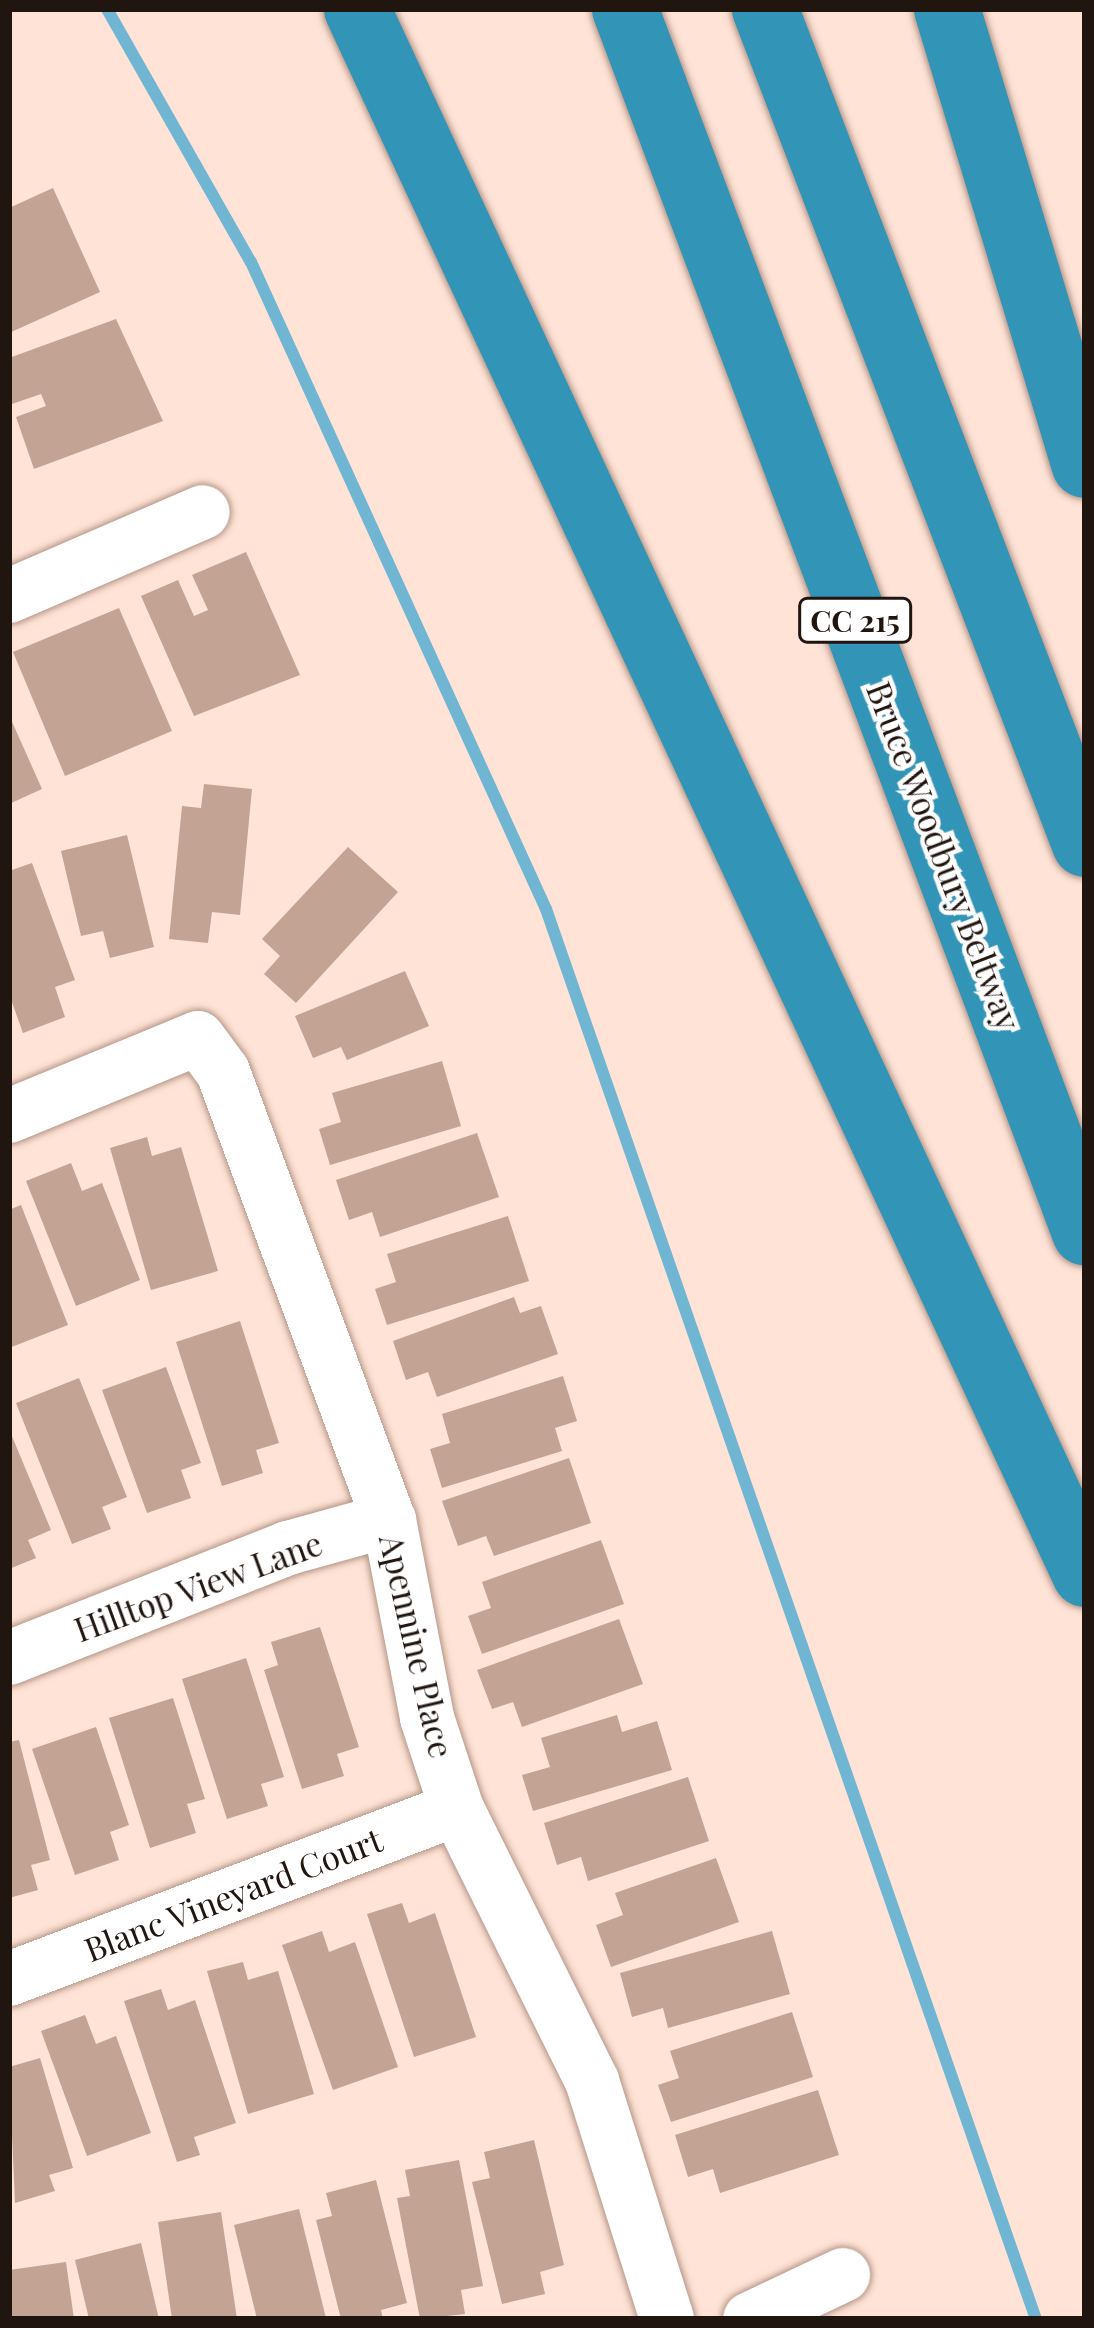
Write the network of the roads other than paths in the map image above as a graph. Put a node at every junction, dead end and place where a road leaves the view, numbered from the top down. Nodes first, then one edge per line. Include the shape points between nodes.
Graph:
1 (357, 9) edge
2 (625, 9) edge
3 (766, 9) edge
4 (947, 9) edge
5 (1085, 465) edge
6 (202, 512) dead end
7 (14, 580) edge
8 (1085, 844) edge
9 (9, 1116) edge
10 (1085, 1232) edge
11 (389, 1520) junction
12 (1085, 1574) edge
13 (9, 1658) edge
14 (457, 1809) junction
15 (9, 1978) edge
16 (843, 2275) dead end
17 (667, 2319) edge
18 (750, 2319) edge

1 - 12 highway
2 - 10 highway, Bruce Woodbury Beltway / CC 215
3 - 8 highway
4 - 5 highway
6 - 7 street
9 - 11 street, Apennine Place via 198,1038 257,1147
11 - 13 street, Hilltop View Lane via 288,1547
11 - 14 street, Apennine Place via 427,1718
14 - 15 street, Blanc Vineyard Court
14 - 17 street, Apennine Place via 592,2081
16 - 18 street

